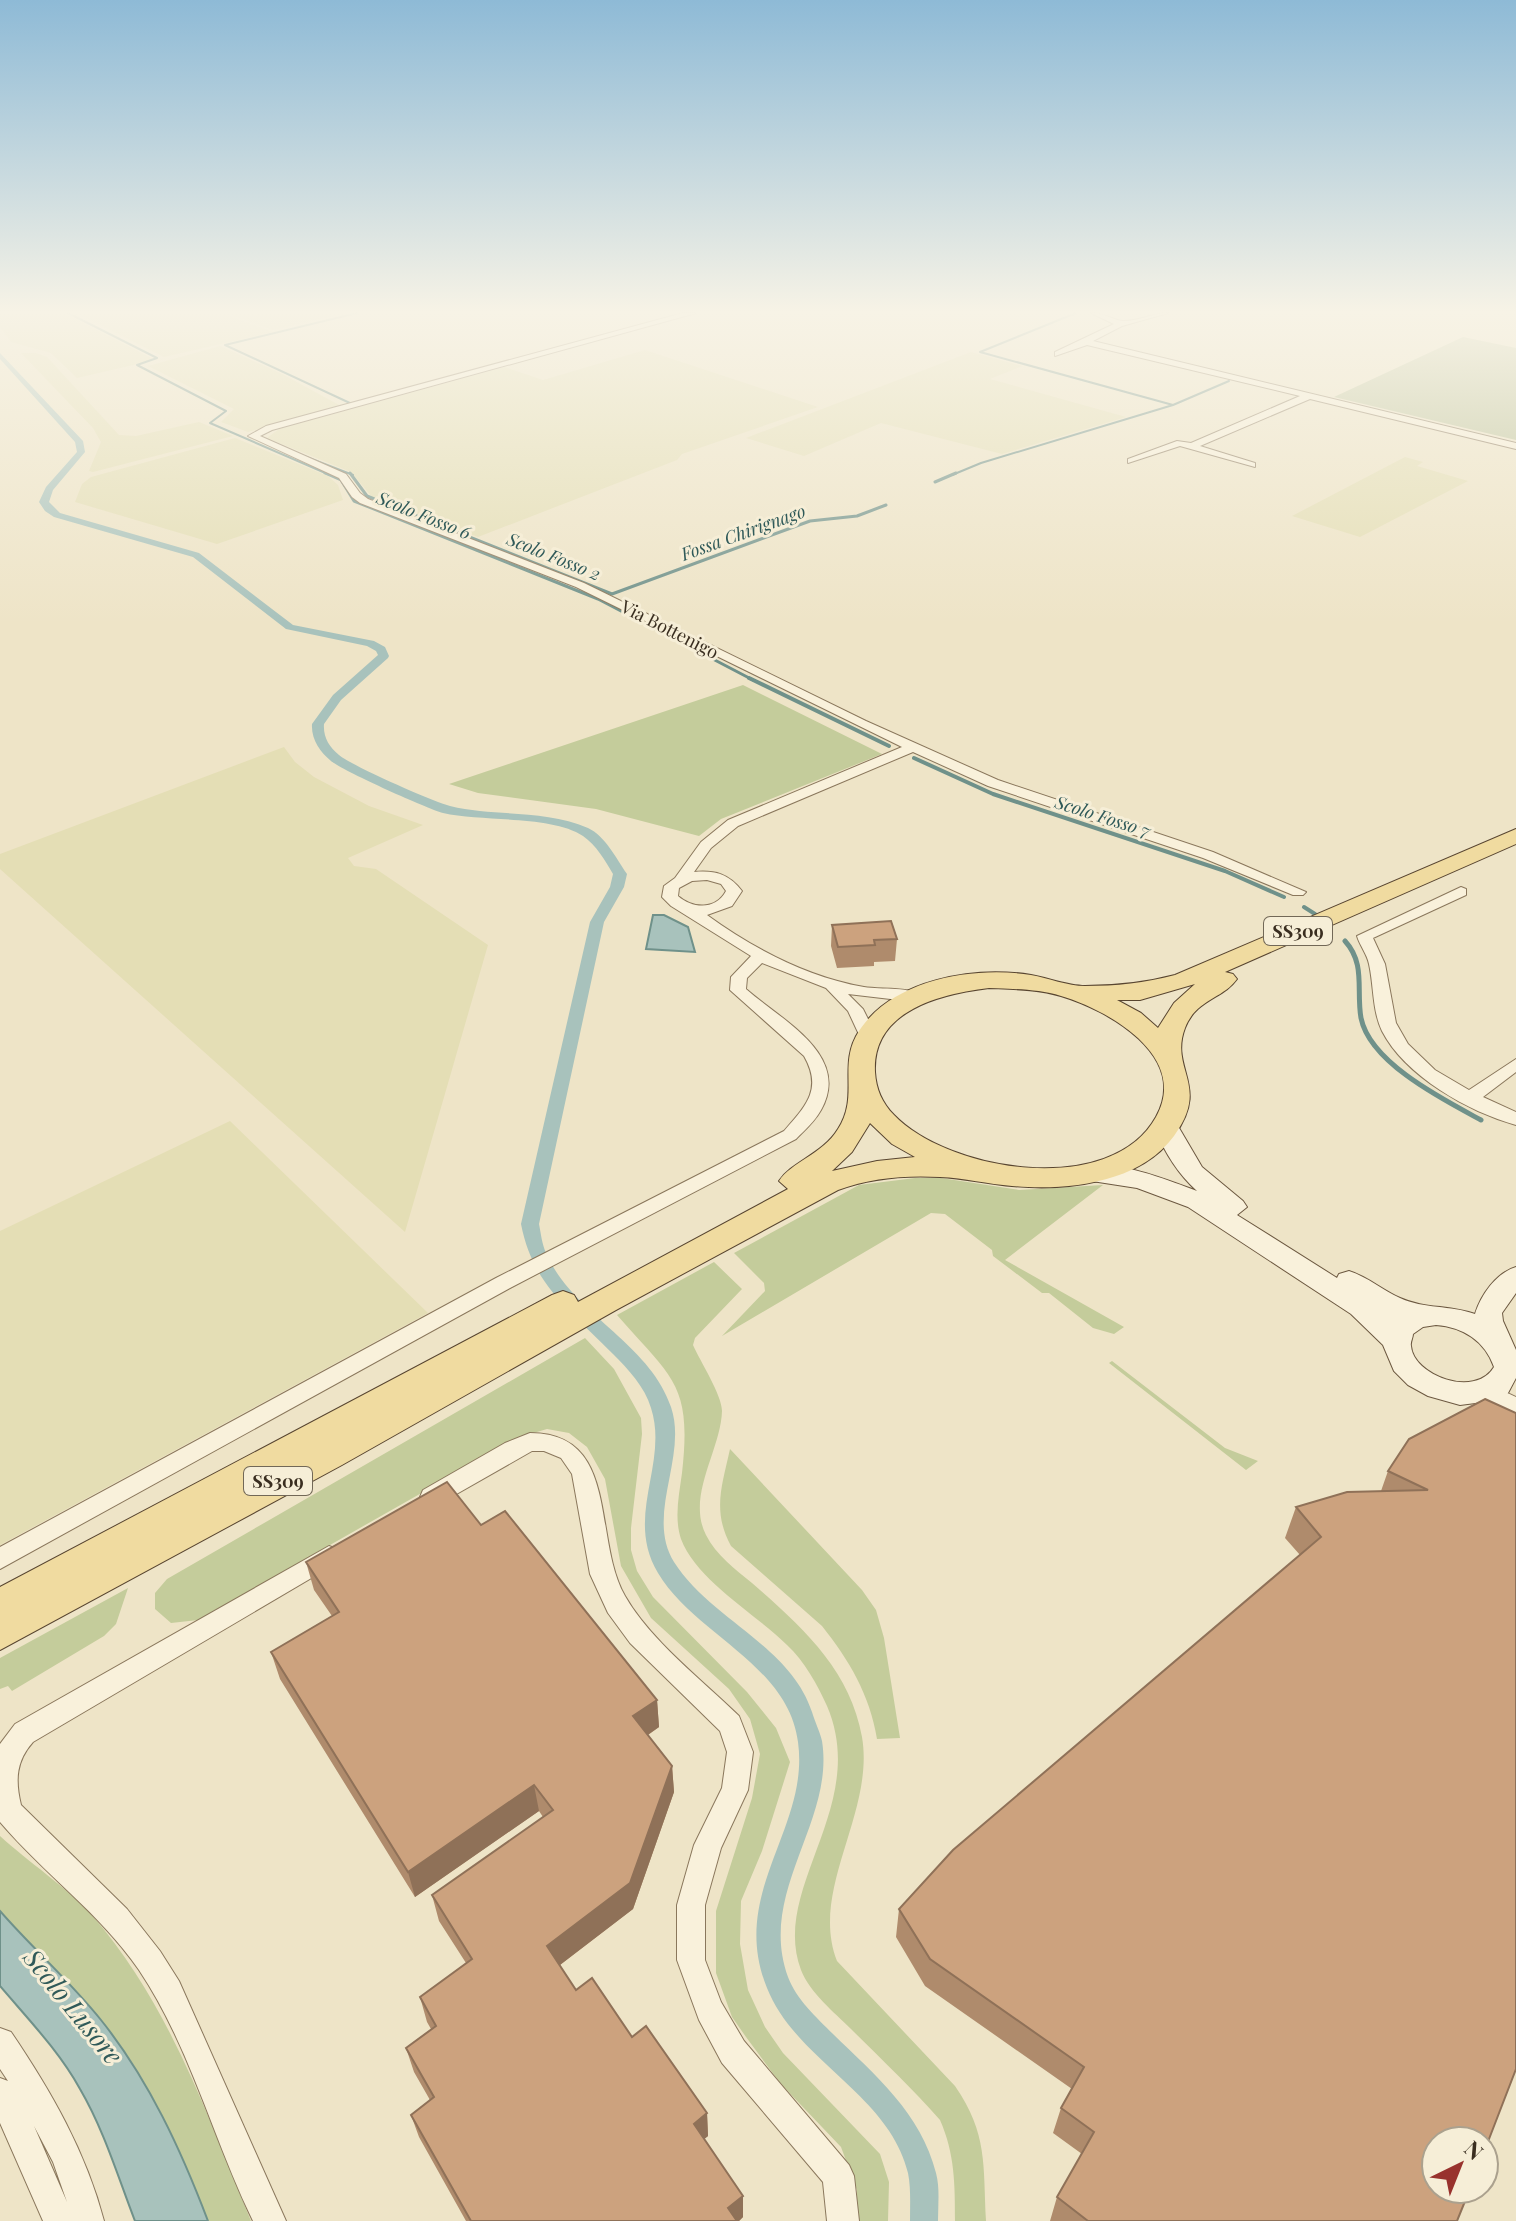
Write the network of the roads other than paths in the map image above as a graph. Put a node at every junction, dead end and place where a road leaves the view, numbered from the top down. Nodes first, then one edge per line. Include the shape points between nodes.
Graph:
1 (319, 417) edge
2 (1261, 417) edge
3 (1394, 417) edge
4 (1192, 446) junction
5 (1516, 446) edge
6 (1131, 461) dead end
7 (1252, 465) dead end
8 (913, 747) junction
9 (1516, 836) edge
10 (1516, 852) edge
11 (699, 853) junction
12 (718, 877) junction
13 (681, 880) junction
14 (1298, 892) dead end
15 (1461, 892) dead end
16 (719, 907) junction
17 (689, 909) junction
18 (714, 927) junction
19 (762, 954) junction
20 (827, 985) junction
21 (1072, 991) junction
22 (916, 997) junction
23 (868, 1037) junction
24 (1167, 1056) junction
25 (1516, 1064) edge
26 (865, 1093) junction
27 (1470, 1098) junction
28 (1516, 1119) edge
29 (1166, 1127) junction
30 (988, 1173) junction
31 (1088, 1173) junction
32 (1516, 1277) edge
33 (608, 1289) junction
34 (1422, 1316) junction
35 (548, 1322) junction
36 (1495, 1340) junction
37 (1396, 1341) junction
38 (1512, 1373) edge
39 (1488, 1392) junction
40 (1516, 1407) edge
41 (414, 1507) edge
42 (345, 1546) edge
43 (0, 1559) edge
44 (0, 1606) edge
45 (0, 1633) edge
46 (5, 1806) edge
47 (0, 2043) edge
48 (0, 2093) edge
49 (59, 2221) edge
50 (88, 2221) edge
51 (270, 2221) edge
52 (843, 2221) edge

1 - 8 street, Via Bottenigo via 253,435 343,476 364,501 600,594
2 - 4 street
3 - 5 street
4 - 6 street via 1177,444
4 - 7 street
8 - 11 street via 733,823
8 - 14 street, Via Bottenigo via 993,783 1208,855
9 - 21 main road, SS309 via 1171,985 1124,993
10 - 24 main road, SS309 via 1212,984 1173,1020
11 - 12 street
11 - 13 street
12 - 13 street
12 - 16 street via 734,891
13 - 17 street via 672,886 670,897
15 - 27 street via 1365,936 1377,960 1391,1032 1432,1076
16 - 17 street
16 - 18 street
17 - 18 street
18 - 19 street
19 - 20 street
19 - 43 street via 737,985 802,1042 813,1055 822,1084 813,1113 776,1143 508,1280
20 - 22 street via 871,995
20 - 23 street via 850,1003
21 - 22 main road, SS309 via 992,981
21 - 24 main road, SS309 via 1129,1017
22 - 23 main road, SS309 via 887,1015
23 - 26 main road, SS309 via 860,1070
24 - 29 main road, SS309 via 1177,1092
25 - 27 street
26 - 30 main road, SS309 via 885,1122 909,1142
26 - 33 main road, SS309 via 846,1142 815,1170
27 - 28 street
29 - 31 main road, SS309 via 1135,1155
29 - 34 street via 1180,1159 1210,1190 1368,1294
30 - 31 main road, SS309 via 1028,1178
30 - 33 main road, SS309 via 895,1168 830,1181
31 - 37 street via 1141,1180 1197,1201 1361,1307
32 - 36 street via 1487,1312
33 - 35 main road, SS309
34 - 36 street via 1449,1316
34 - 37 street via 1400,1329
35 - 44 main road, SS309
35 - 45 main road, SS309
36 - 38 street
37 - 39 street via 1409,1370 1433,1387 1462,1395
38 - 39 street
39 - 40 street
41 - 52 street via 530,1442 569,1452 583,1472 602,1574 617,1605 639,1635 730,1724 740,1752 735,1790 708,1845 691,1905 691,1960 709,2010 733,2052 838,2176
42 - 46 street via 24,1733 1,1768
46 - 51 street via 20,1827 107,1907 149,1960 181,2016
47 - 50 street via 50,2125
48 - 49 street

